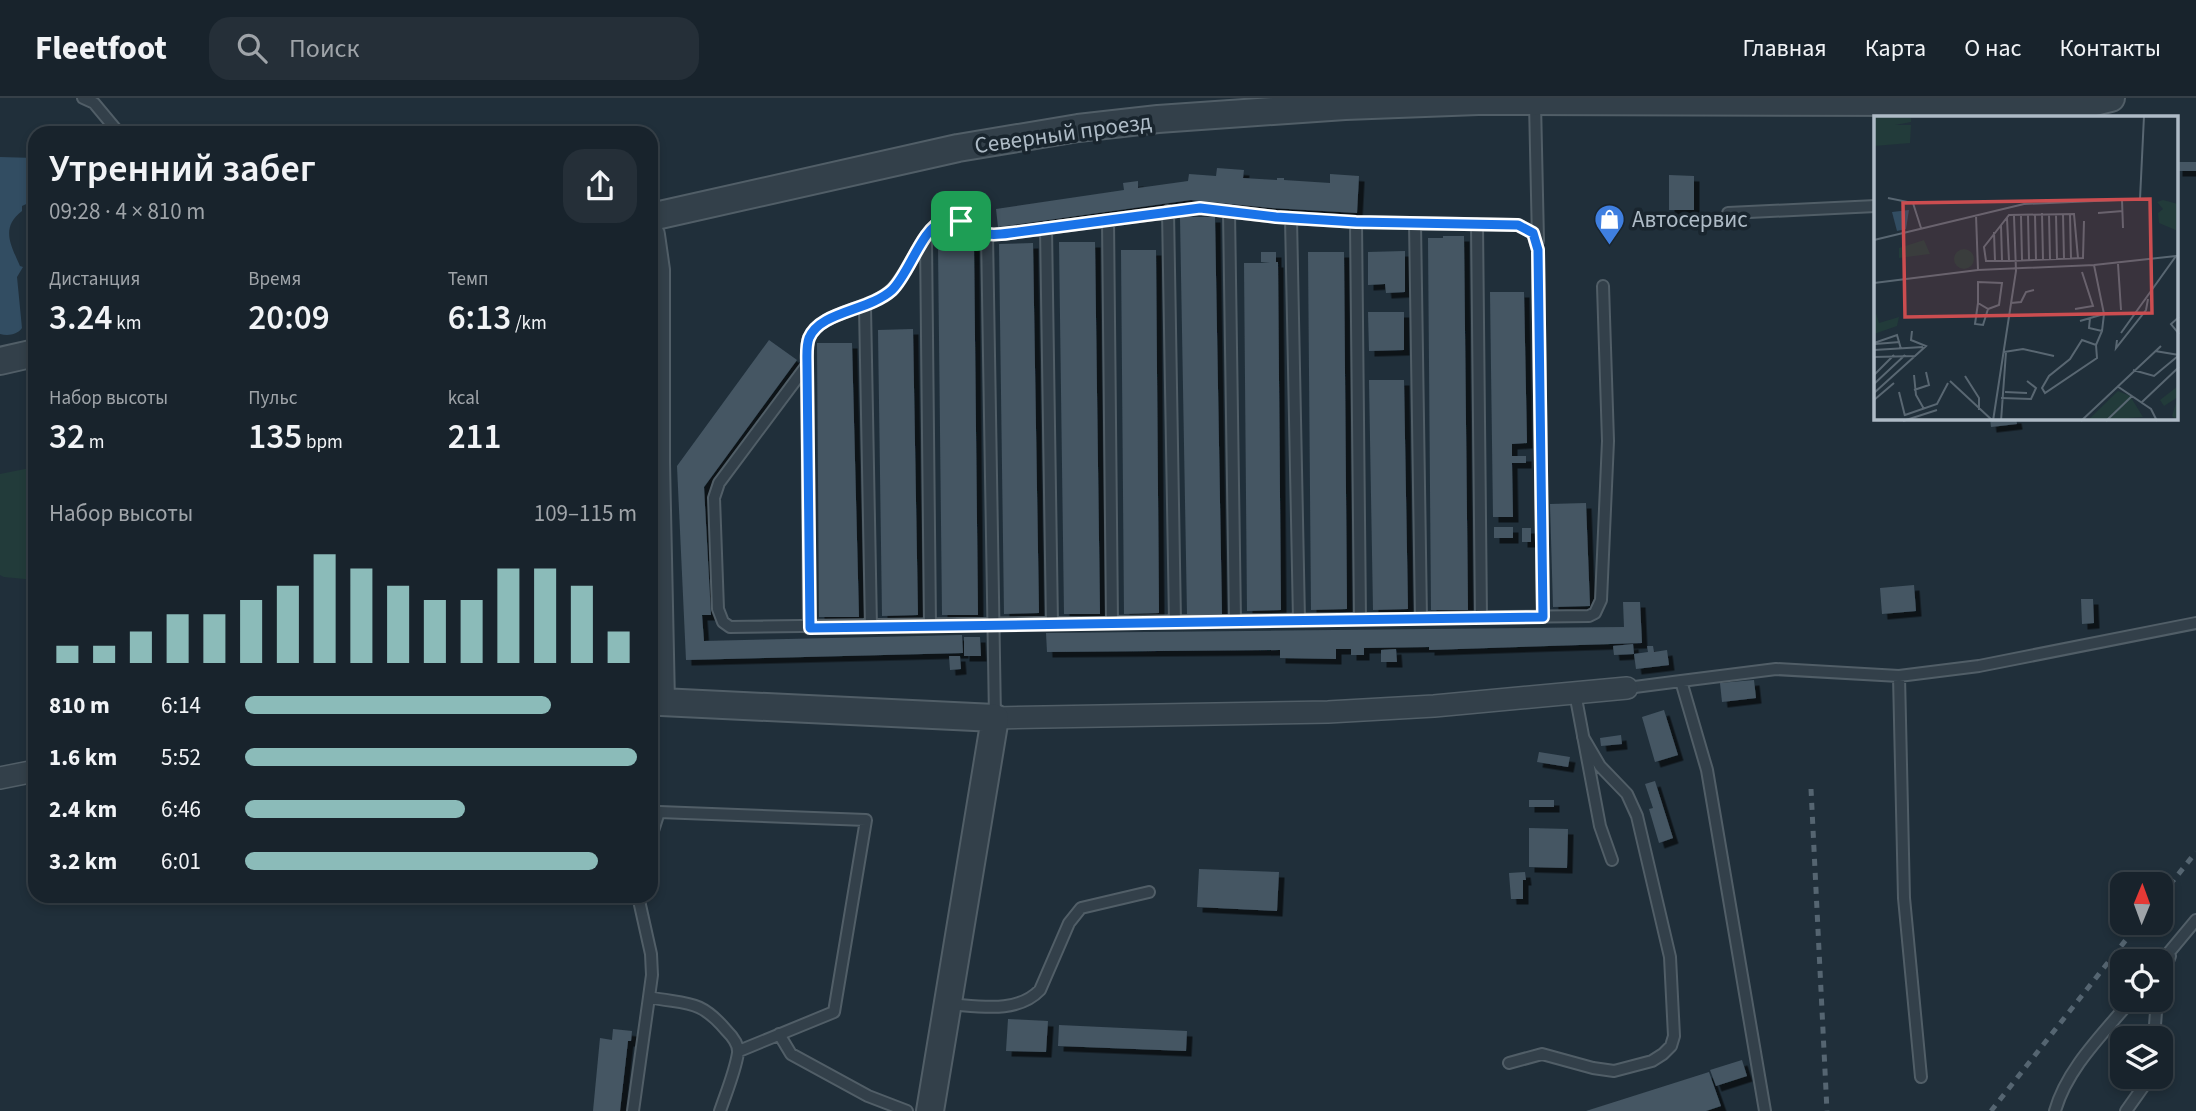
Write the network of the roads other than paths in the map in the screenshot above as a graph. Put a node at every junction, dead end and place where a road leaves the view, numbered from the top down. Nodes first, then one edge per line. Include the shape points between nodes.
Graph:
1 (83, 98) edge
2 (2111, 98) edge
3 (1535, 101) junction
4 (1945, 109) edge
5 (113, 126) edge
6 (1874, 206) edge
7 (1168, 211) junction
8 (1229, 211) junction
9 (1728, 214) dead end
10 (658, 215) edge
11 (1291, 218) junction
12 (1108, 220) junction
13 (1356, 222) junction
14 (1416, 223) junction
15 (1477, 224) junction
16 (1046, 228) junction
17 (987, 234) junction
18 (926, 239) junction
19 (1538, 250) junction
20 (1603, 286) dead end
21 (865, 307) junction
22 (28, 355) edge
23 (0, 361) edge
24 (807, 365) junction
25 (1543, 617) junction
26 (1421, 618) junction
27 (1481, 618) junction
28 (1299, 620) junction
29 (1360, 620) junction
30 (1235, 621) junction
31 (1175, 622) junction
32 (1112, 623) junction
33 (2196, 623) edge
34 (1052, 624) junction
35 (993, 625) junction
36 (930, 626) junction
37 (871, 627) junction
38 (810, 628) junction
39 (1899, 676) junction
40 (1681, 681) junction
41 (1627, 688) joint
42 (1575, 693) junction
43 (658, 701) edge
44 (995, 718) junction
45 (1583, 737) junction
46 (28, 772) edge
47 (0, 778) edge
48 (658, 815) edge
49 (1612, 860) dead end
50 (1149, 892) dead end
51 (640, 903) edge
52 (2196, 920) edge
53 (2173, 947) edge
54 (649, 996) junction
55 (948, 1004) junction
56 (2122, 1012) edge
57 (779, 1034) junction
58 (739, 1051) junction
59 (1509, 1063) dead end
60 (1921, 1077) dead end
61 (2142, 1089) edge
62 (633, 1111) edge
63 (720, 1111) edge
64 (907, 1111) edge
65 (930, 1111) edge
66 (1763, 1111) edge
67 (2055, 1111) edge
68 (2126, 1111) edge

1 - 5 lane via 94,103
2 - 4 street, Северный проезд via 2087,104
3 - 4 street, Северный проезд
3 - 10 street, Северный проезд via 1332,107 1078,128 958,148
3 - 19 lane
6 - 9 lane
7 - 8 lane
7 - 12 lane
7 - 31 lane
8 - 11 lane
8 - 30 lane
11 - 13 lane
11 - 28 lane
12 - 16 lane
12 - 32 lane
13 - 14 lane
13 - 29 lane
14 - 15 lane
14 - 26 lane
15 - 19 lane via 1527,228
15 - 27 lane
16 - 17 lane
16 - 34 lane
17 - 18 lane via 952,220 935,225
17 - 35 lane
18 - 21 lane via 899,283
18 - 36 lane
19 - 25 lane
20 - 25 lane via 1608,440 1601,600 1589,616
21 - 24 lane via 821,322 807,346
21 - 37 lane
22 - 23 street
24 - 38 lane
24 - 38 lane via 719,483 714,498 718,609 723,622 730,627
25 - 27 lane
26 - 27 lane
26 - 29 lane
28 - 29 lane
28 - 30 lane
30 - 31 lane
31 - 32 lane
32 - 34 lane
33 - 39 lane via 1979,666
34 - 35 lane
35 - 36 lane
35 - 44 lane
36 - 37 lane
37 - 38 lane
39 - 40 lane via 1776,669
39 - 60 lane via 1904,898
40 - 41 lane
40 - 66 lane via 1717,820
41 - 42 street
42 - 44 street via 1328,712
42 - 45 lane
43 - 44 street
44 - 55 street
45 - 49 lane via 1600,826
45 - 59 lane via 1637,816 1670,957 1674,1036 1671,1046 1652,1061 1614,1071 1542,1054
46 - 47 street
48 - 57 lane via 866,820 834,1012
50 - 55 lane via 1081,908 1032,998 1008,1006
51 - 54 lane via 651,954
52 - 53 lane
54 - 58 lane via 691,1003 710,1012
54 - 62 lane
55 - 65 street
56 - 67 lane via 2070,1076
57 - 58 lane
57 - 64 lane via 791,1054 868,1096
58 - 63 lane
61 - 68 lane

